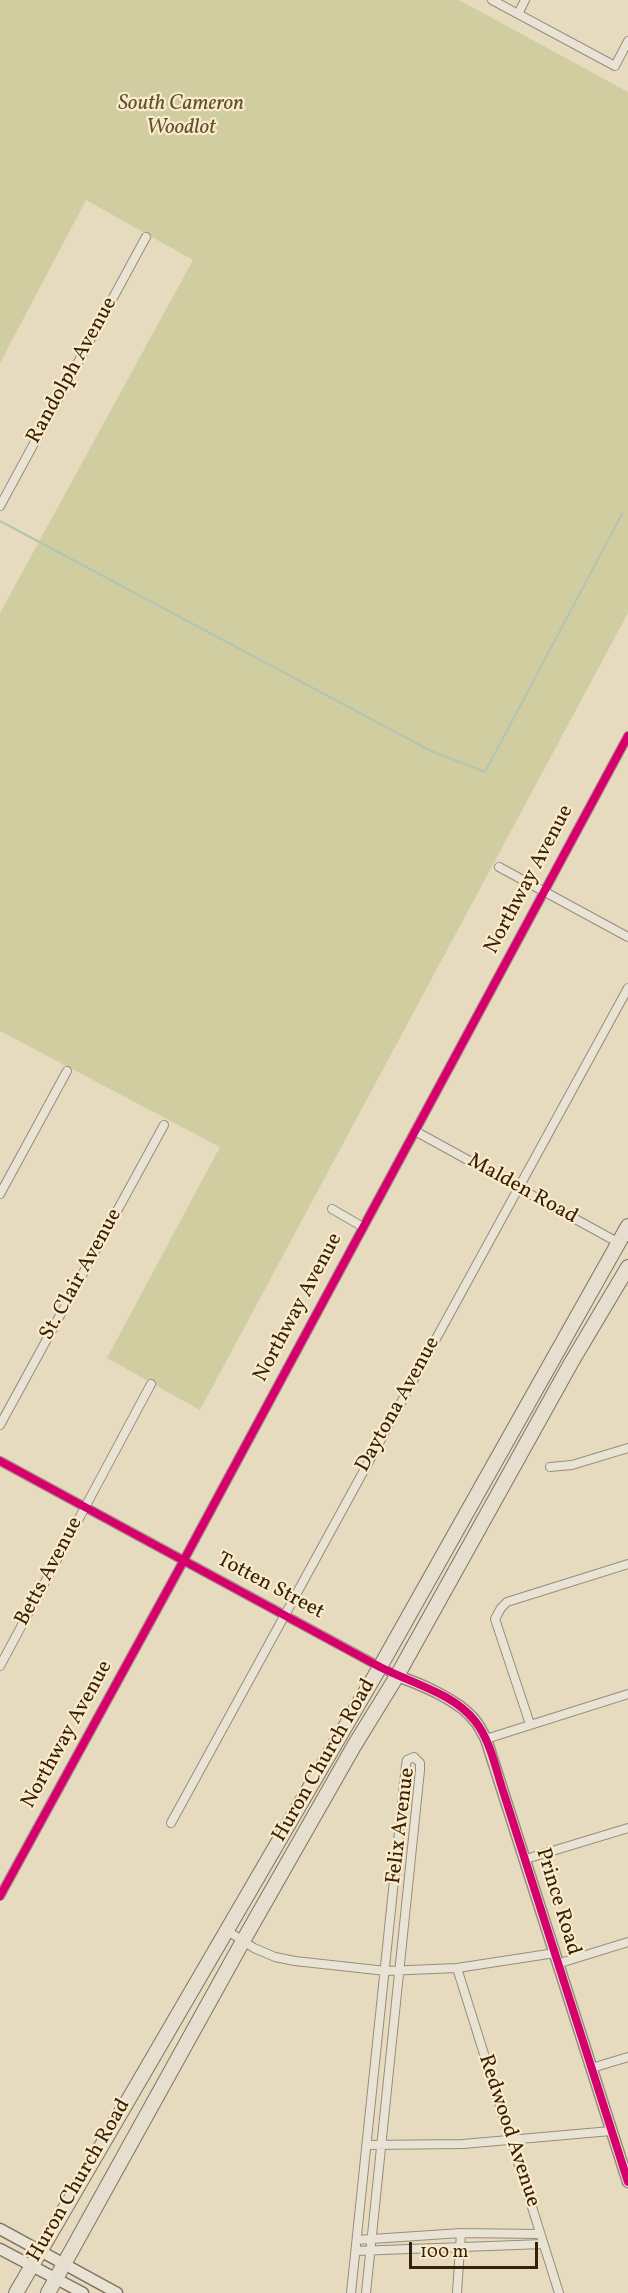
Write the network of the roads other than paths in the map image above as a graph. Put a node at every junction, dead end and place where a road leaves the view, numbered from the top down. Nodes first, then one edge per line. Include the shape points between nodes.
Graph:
1 (492, 0) edge
2 (525, 0) edge
3 (518, 14) junction
4 (628, 41) edge
5 (146, 237) dead end
6 (0, 506) edge
7 (628, 736) edge
8 (499, 867) dead end
9 (544, 892) junction
10 (628, 937) edge
11 (628, 988) edge
12 (67, 1071) dead end
13 (164, 1125) dead end
14 (416, 1131) junction
15 (519, 1188) junction
16 (0, 1194) edge
17 (332, 1209) dead end
18 (628, 1226) edge
19 (363, 1227) junction
20 (623, 1246) edge
21 (628, 1267) edge
22 (151, 1384) dead end
23 (0, 1425) edge
24 (628, 1448) edge
25 (0, 1461) edge
26 (550, 1467) dead end
27 (85, 1507) junction
28 (183, 1561) junction
29 (628, 1564) edge
30 (284, 1615) junction
31 (0, 1665) edge
32 (380, 1667) junction
33 (397, 1676) junction
34 (628, 1694) edge
35 (530, 1724) junction
36 (486, 1739) junction
37 (171, 1823) dead end
38 (628, 1828) edge
39 (526, 1859) junction
40 (1, 1893) edge
41 (226, 1930) junction
42 (243, 1941) junction
43 (628, 1942) edge
44 (556, 1959) junction
45 (457, 1968) junction
46 (386, 1971) junction
47 (398, 1971) junction
48 (628, 2057) edge
49 (592, 2068) junction
50 (611, 2131) junction
51 (511, 2139) junction
52 (367, 2145) junction
53 (382, 2145) junction
54 (626, 2165) edge
55 (628, 2182) edge
56 (0, 2229) edge
57 (461, 2233) junction
58 (540, 2234) junction
59 (371, 2239) junction
60 (357, 2240) junction
61 (543, 2244) junction
62 (460, 2247) junction
63 (0, 2249) edge
64 (371, 2249) junction
65 (40, 2251) junction
66 (356, 2251) junction
67 (64, 2265) junction
68 (31, 2266) junction
69 (56, 2279) junction
70 (16, 2293) edge
71 (48, 2293) edge
72 (83, 2293) edge
73 (117, 2293) edge
74 (351, 2293) edge
75 (366, 2293) edge
76 (457, 2293) edge
77 (560, 2293) edge

1 - 3 street
2 - 3 street
3 - 4 street via 615,66
5 - 6 street, Randolph Avenue
7 - 9 street, Northway Avenue
8 - 9 street
9 - 10 street
9 - 14 street, Northway Avenue
11 - 15 street, Daytona Avenue
12 - 16 street
13 - 23 street, St. Clair Avenue
14 - 15 street, Malden Road
14 - 19 street, Northway Avenue
15 - 20 street, Malden Road
15 - 30 street, Daytona Avenue
17 - 19 street
18 - 20 highway, Huron Church Road
19 - 28 street, Northway Avenue
20 - 32 highway, Huron Church Road
21 - 33 highway, Huron Church Road
22 - 27 street, Betts Avenue
24 - 26 street via 572,1465
25 - 27 street, Totten Street
27 - 28 street, Totten Street
27 - 31 street, Betts Avenue
28 - 30 street, Totten Street
28 - 40 street, Northway Avenue
29 - 35 street via 507,1602 501,1608 495,1619
30 - 32 street, Totten Street
30 - 37 street, Daytona Avenue
32 - 33 street, Totten Street
32 - 41 highway, Huron Church Road
33 - 36 street, Prince Road via 456,1704 476,1722
33 - 42 highway, Huron Church Road
34 - 35 street
35 - 36 street
36 - 39 street, Prince Road
38 - 39 street
39 - 44 street, Prince Road
41 - 42 street
41 - 65 highway, Huron Church Road
42 - 46 street via 275,1957
42 - 67 highway, Huron Church Road
43 - 44 street
44 - 45 street
44 - 49 street, Prince Road
45 - 47 street
45 - 51 street, Redwood Avenue
46 - 47 street
46 - 47 street, Felix Avenue via 407,1760 414,1757 420,1762 420,1770
46 - 52 street, Felix Avenue
47 - 53 street, Felix Avenue
48 - 49 street
49 - 50 street, Prince Road
50 - 51 street
50 - 54 street, Prince Road
51 - 53 street
51 - 58 street, Redwood Avenue
52 - 53 street
52 - 60 street, Felix Avenue
53 - 59 street, Felix Avenue
54 - 55 street, Prince Road
56 - 65 street
57 - 58 street
57 - 59 street
57 - 62 street
58 - 61 street, Redwood Avenue
59 - 60 street
59 - 64 street, Felix Avenue
60 - 66 street, Felix Avenue
61 - 62 street
61 - 77 street, Redwood Avenue
62 - 64 street
62 - 76 street
63 - 68 street
64 - 66 street
64 - 75 street, Felix Avenue
65 - 67 street
65 - 68 highway, Huron Church Road
66 - 74 street, Felix Avenue
67 - 69 highway, Huron Church Road
67 - 73 street
68 - 69 street
68 - 70 highway, Huron Church Road
69 - 71 highway, Huron Church Road
69 - 72 street

